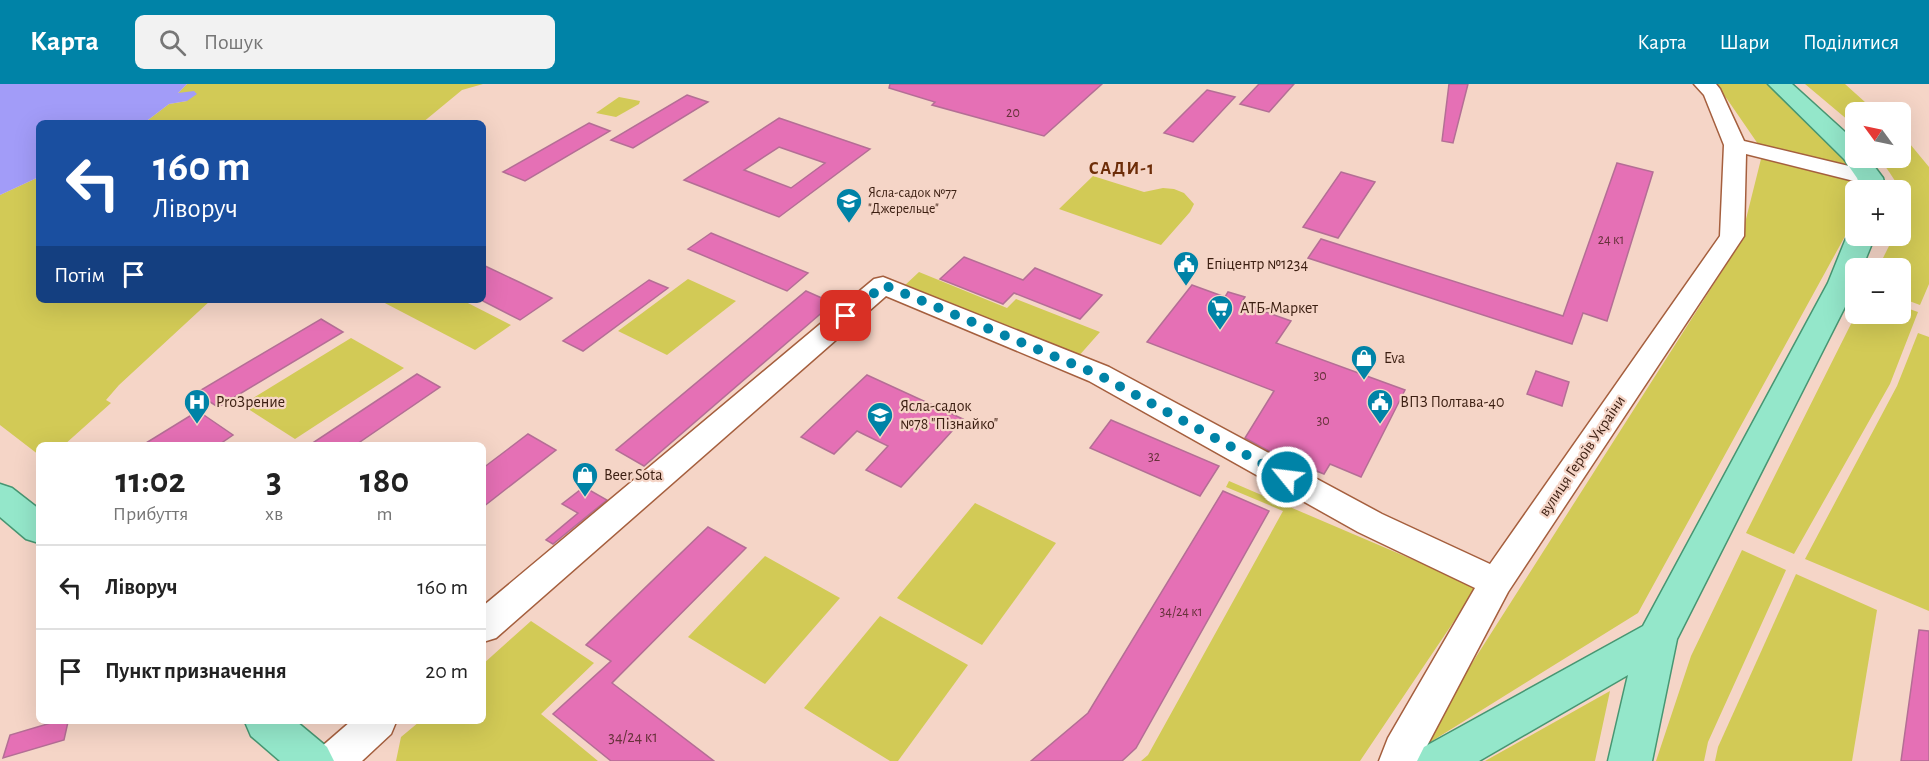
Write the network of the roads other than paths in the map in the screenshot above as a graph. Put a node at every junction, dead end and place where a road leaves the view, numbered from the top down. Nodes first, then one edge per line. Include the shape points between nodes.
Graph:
1 (1704, 84) edge
2 (1779, 84) edge
3 (1735, 145) junction
4 (1845, 145) edge
5 (1858, 180) edge
6 (1857, 246) edge
7 (0, 496) edge
8 (36, 526) edge
9 (1496, 582) junction
10 (486, 624) edge
11 (1657, 638) junction
12 (268, 724) edge
13 (375, 724) edge
14 (312, 761) edge
15 (334, 761) edge
16 (1400, 761) edge
17 (1439, 761) edge
18 (1630, 761) edge

1 - 3 street, вулиця Героїв України via 1713,93
2 - 4 main road
3 - 5 street
3 - 9 street, вулиця Героїв України via 1732,236
6 - 11 main road via 1842,283
7 - 8 main road
9 - 10 street via 1370,523 1099,375 884,285
9 - 16 street, вулиця Героїв України
11 - 17 main road
11 - 18 main road
12 - 14 main road
13 - 15 street

